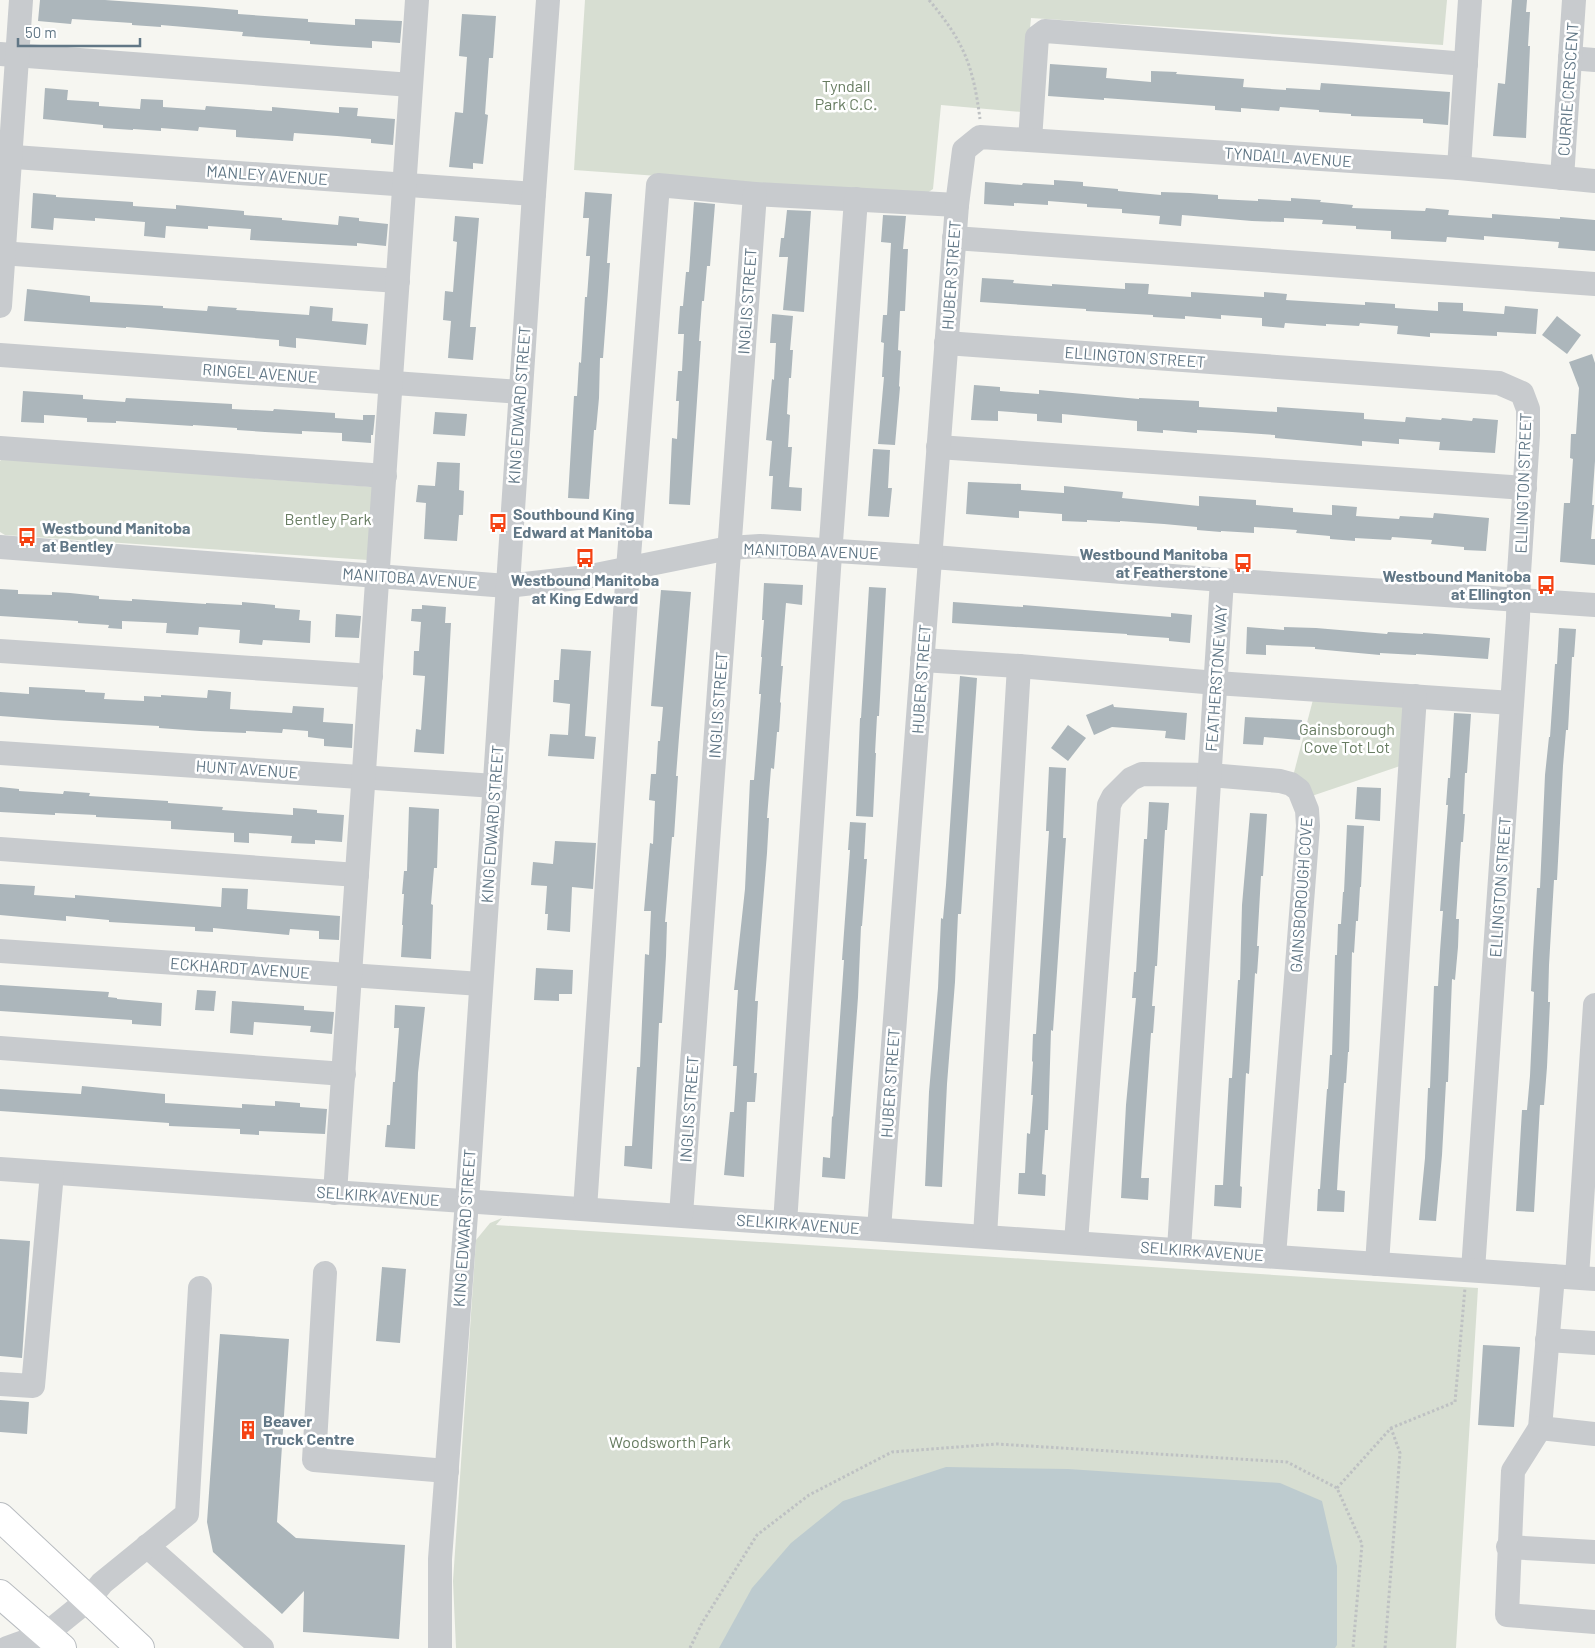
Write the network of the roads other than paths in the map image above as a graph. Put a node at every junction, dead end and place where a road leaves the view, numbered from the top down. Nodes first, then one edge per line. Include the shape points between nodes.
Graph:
1 (21, 0) edge
2 (418, 0) edge
3 (548, 0) edge
4 (1470, 0) edge
5 (1574, 0) edge
6 (9, 55) edge
7 (1570, 58) junction
8 (1595, 60) edge
9 (1466, 64) junction
10 (412, 86) junction
11 (980, 137) joint
12 (1030, 140) junction
13 (5, 157) edge
14 (1459, 168) junction
15 (1562, 178) junction
16 (1595, 181) edge
17 (405, 185) junction
18 (534, 194) junction
19 (755, 194) junction
20 (856, 200) junction
21 (957, 205) junction
22 (954, 238) junction
23 (2, 253) edge
24 (398, 281) junction
25 (1595, 284) edge
26 (0, 306) edge
27 (946, 343) junction
28 (0, 355) edge
29 (391, 383) junction
30 (520, 392) junction
31 (938, 447) junction
32 (0, 448) edge
33 (385, 476) junction
34 (1525, 488) junction
35 (0, 547) edge
36 (729, 548) junction
37 (831, 550) junction
38 (930, 556) junction
39 (628, 569) junction
40 (378, 576) junction
41 (1222, 580) junction
42 (507, 586) junction
43 (1519, 600) junction
44 (1595, 605) edge
45 (0, 651) edge
46 (922, 660) junction
47 (1019, 666) junction
48 (371, 676) junction
49 (1216, 683) junction
50 (1415, 696) junction
51 (1512, 703) junction
52 (0, 753) edge
53 (1210, 775) junction
54 (364, 777) junction
55 (494, 786) junction
56 (0, 849) edge
57 (357, 875) junction
58 (0, 951) edge
59 (350, 975) junction
60 (481, 984) junction
61 (1595, 1005) edge
62 (0, 1048) edge
63 (344, 1074) junction
64 (0, 1169) edge
65 (52, 1173) junction
66 (336, 1193) junction
67 (467, 1201) junction
68 (585, 1209) junction
69 (681, 1216) junction
70 (785, 1223) junction
71 (879, 1229) junction
72 (985, 1236) junction
73 (1076, 1242) junction
74 (1179, 1250) junction
75 (1274, 1256) junction
76 (1377, 1264) junction
77 (1470, 1270) junction
78 (325, 1273) dead end
79 (1553, 1276) junction
80 (1586, 1278) edge
81 (200, 1288) dead end
82 (1547, 1340) junction
83 (1595, 1343) edge
84 (0, 1384) edge
85 (1540, 1428) junction
86 (1595, 1434) edge
87 (447, 1471) junction
88 (0, 1517) edge
89 (147, 1546) junction
90 (1508, 1547) junction
91 (1595, 1552) edge
92 (0, 1594) edge
93 (88, 1600) junction
94 (1595, 1622) edge
95 (54, 1641) edge
96 (7, 1648) edge
97 (140, 1648) edge
98 (262, 1648) edge
99 (440, 1648) edge

1 - 6 street
2 - 10 street
3 - 18 street, KING EDWARD STREET
4 - 9 street
5 - 7 street, CURRIE CRESCENT
6 - 10 street
6 - 13 street
7 - 8 street
7 - 15 street, CURRIE CRESCENT
9 - 12 street via 1045,31 1037,36
9 - 14 street
10 - 17 street
11 - 12 street, TYNDALL AVENUE
11 - 21 street, HUBER STREET via 964,150
12 - 14 street, TYNDALL AVENUE
13 - 17 street, MANLEY AVENUE
13 - 23 street
14 - 15 street, TYNDALL AVENUE
15 - 16 street, TYNDALL AVENUE
17 - 18 street, MANLEY AVENUE
17 - 24 street
18 - 30 street, KING EDWARD STREET
19 - 20 street
19 - 36 street, INGLIS STREET
19 - 39 street via 658,185
20 - 21 street
20 - 37 street
21 - 22 street, HUBER STREET
22 - 25 street
22 - 27 street, HUBER STREET
23 - 24 street
23 - 26 street
24 - 29 street
27 - 31 street, HUBER STREET
27 - 34 street, ELLINGTON STREET via 1499,383 1522,394 1528,409
28 - 29 street, RINGEL AVENUE
29 - 30 street, RINGEL AVENUE
29 - 33 street
30 - 42 street, KING EDWARD STREET
31 - 34 street
31 - 38 street, HUBER STREET
32 - 33 street
33 - 40 street
34 - 43 street, ELLINGTON STREET
35 - 40 street, MANITOBA AVENUE
36 - 37 street, MANITOBA AVENUE via 760,546
36 - 39 street, MANITOBA AVENUE
36 - 69 street, INGLIS STREET
37 - 38 street, MANITOBA AVENUE
37 - 70 street
38 - 41 street, MANITOBA AVENUE
38 - 46 street, HUBER STREET
39 - 42 street, MANITOBA AVENUE
39 - 68 street
40 - 42 street, MANITOBA AVENUE
40 - 48 street
41 - 43 street, MANITOBA AVENUE
41 - 49 street, FEATHERSTONE WAY
42 - 55 street, KING EDWARD STREET
43 - 44 street, MANITOBA AVENUE
43 - 51 street, ELLINGTON STREET
45 - 48 street
46 - 47 street
46 - 71 street, HUBER STREET
47 - 49 street
47 - 72 street
48 - 54 street
49 - 50 street
49 - 53 street, FEATHERSTONE WAY
50 - 51 street
50 - 76 street
51 - 77 street, ELLINGTON STREET
52 - 54 street, HUNT AVENUE
53 - 73 street, GAINSBOROUGH COVE via 1142,774 1131,779 1109,805
53 - 74 street, FEATHERSTONE WAY
53 - 75 street, GAINSBOROUGH COVE via 1280,780 1299,790 1307,810
54 - 55 street, HUNT AVENUE
54 - 57 street
55 - 60 street, KING EDWARD STREET
56 - 57 street
57 - 59 street
58 - 59 street, ECKHARDT AVENUE
59 - 60 street, ECKHARDT AVENUE
59 - 63 street
60 - 67 street, KING EDWARD STREET
61 - 80 street
62 - 63 street
63 - 66 street
64 - 65 street, SELKIRK AVENUE
65 - 66 street, SELKIRK AVENUE
65 - 84 street via 33,1386
66 - 67 street, SELKIRK AVENUE
67 - 68 street, SELKIRK AVENUE
67 - 87 street, KING EDWARD STREET
68 - 69 street, SELKIRK AVENUE
69 - 70 street, SELKIRK AVENUE
70 - 71 street, SELKIRK AVENUE
71 - 72 street, SELKIRK AVENUE
72 - 73 street, SELKIRK AVENUE
73 - 74 street, SELKIRK AVENUE
74 - 75 street, SELKIRK AVENUE
75 - 76 street, SELKIRK AVENUE
76 - 77 street, SELKIRK AVENUE
77 - 79 street, SELKIRK AVENUE
78 - 87 street via 314,1460
79 - 80 street, SELKIRK AVENUE
79 - 82 street
81 - 89 street via 187,1514
82 - 83 street
82 - 85 street
85 - 86 street
85 - 90 street via 1512,1471
87 - 99 street, KING EDWARD STREET via 440,1559
88 - 93 main road
89 - 93 street via 102,1583
89 - 98 street
90 - 91 street
90 - 94 street via 1506,1615
92 - 95 main road
93 - 95 street
93 - 97 main road
95 - 96 street

